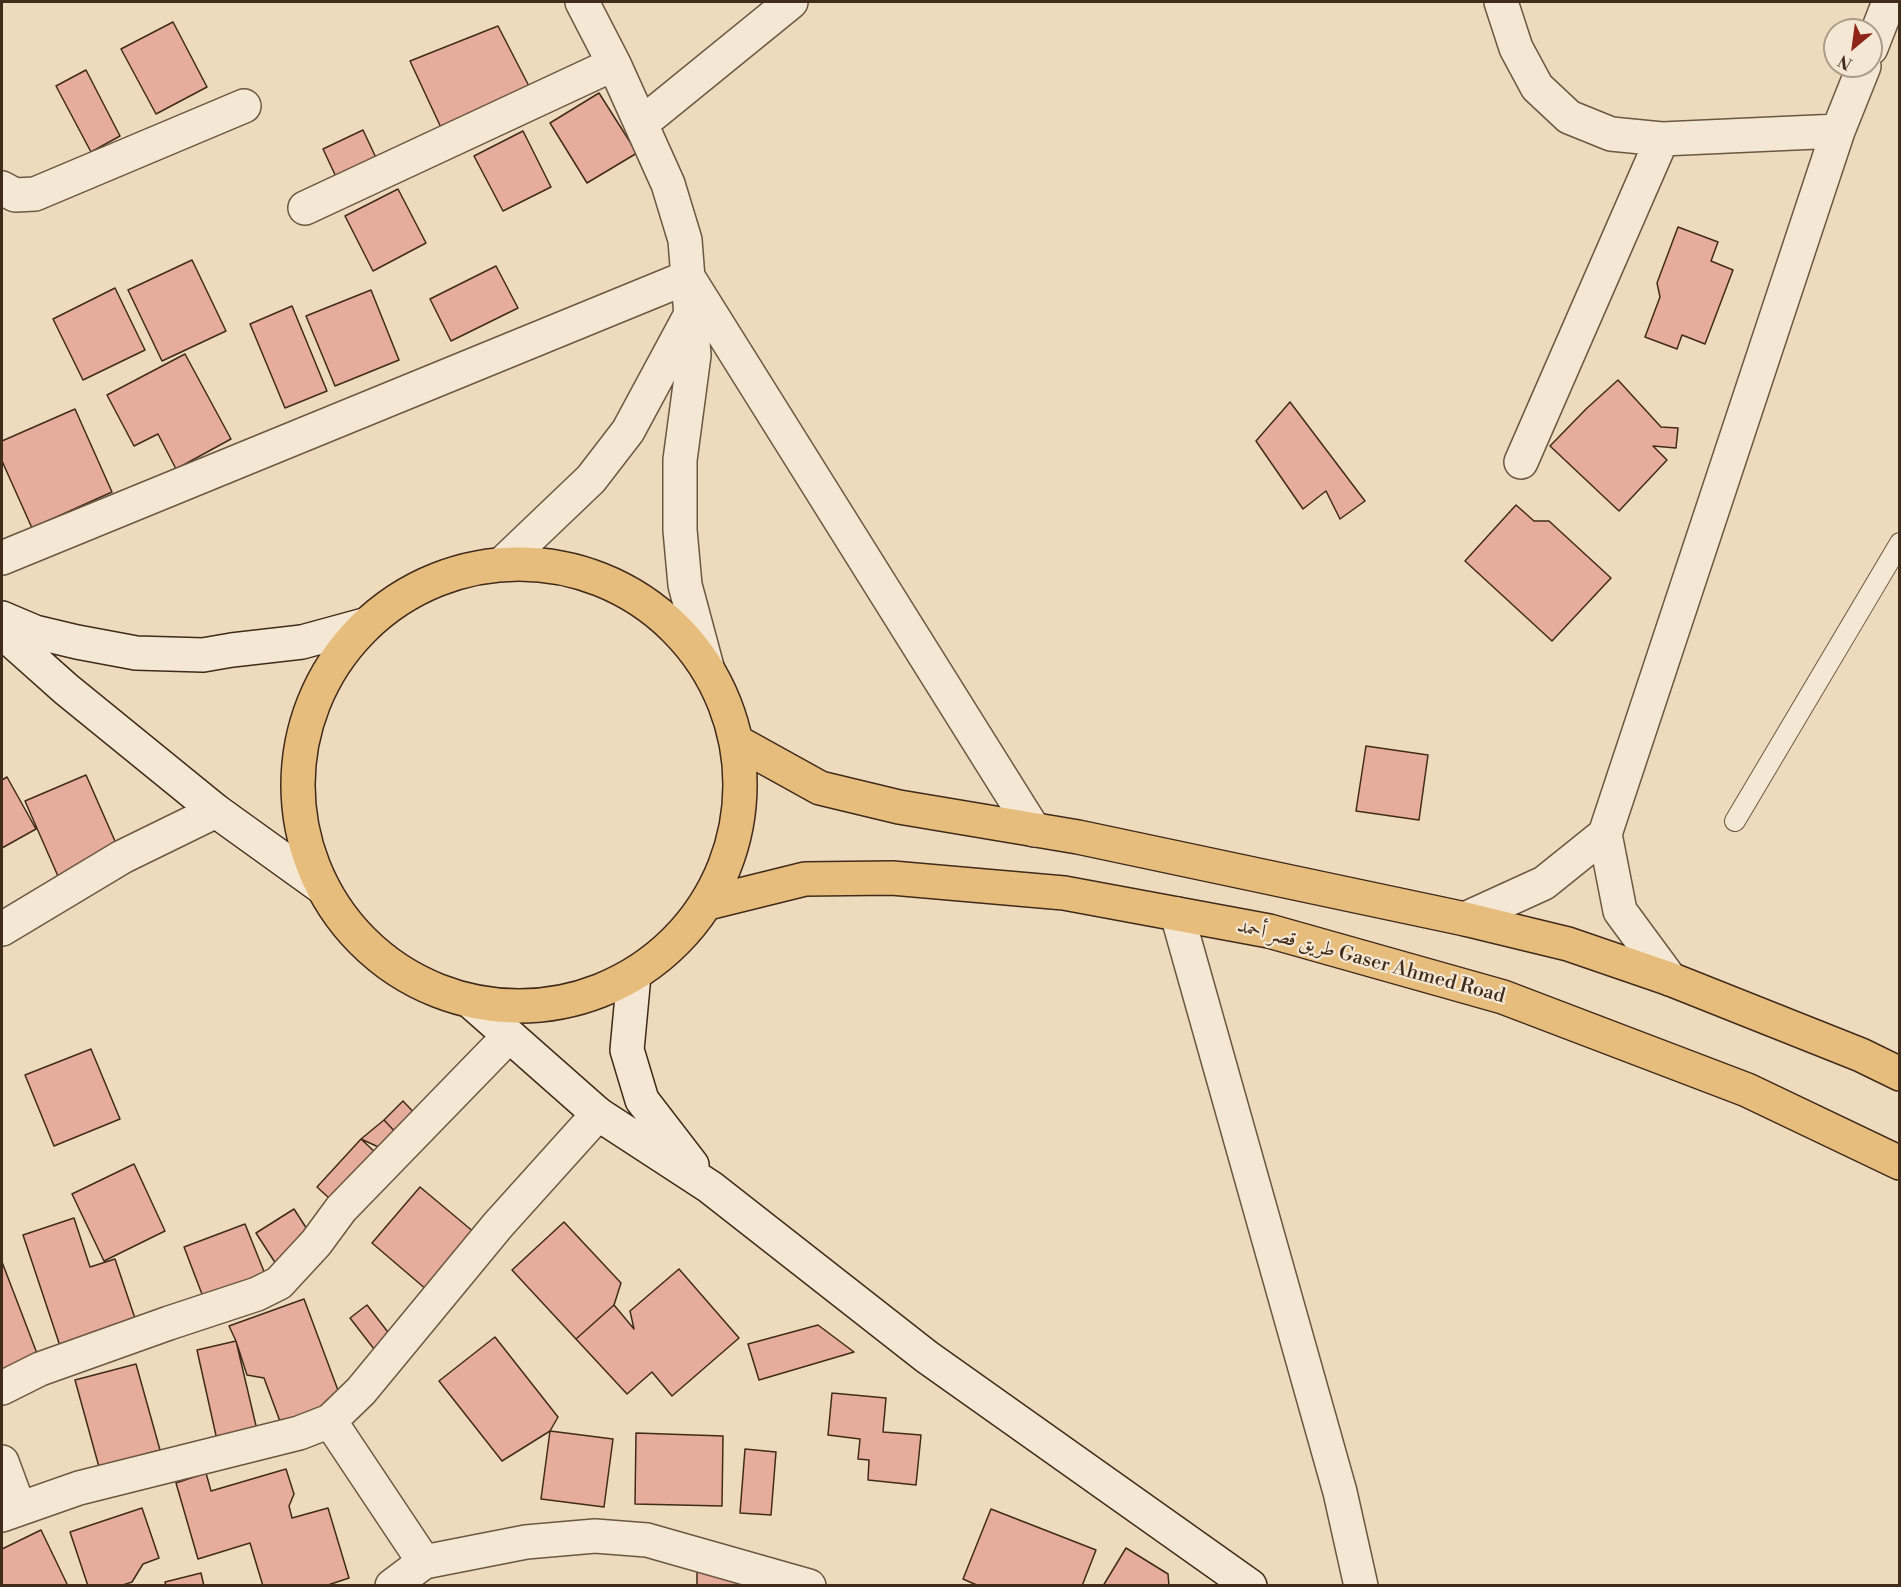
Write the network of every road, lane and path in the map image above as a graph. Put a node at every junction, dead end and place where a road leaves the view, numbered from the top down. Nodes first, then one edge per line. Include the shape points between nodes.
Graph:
1 (582, 2) edge
2 (791, 2) edge
3 (1502, 2) edge
4 (1889, 2) edge
5 (1883, 18) edge
6 (614, 64) junction
7 (1859, 78) edge
8 (244, 106) dead end
9 (641, 124) junction
10 (1838, 131) junction
11 (1662, 139) junction
12 (2, 188) edge
13 (305, 208) dead end
14 (688, 277) junction
15 (691, 314) junction
16 (1521, 462) dead end
17 (1899, 543) edge
18 (2, 558) edge
19 (502, 564) junction
20 (2, 618) edge
21 (364, 625) junction
22 (2, 632) edge
23 (707, 667) junction
24 (737, 742) junction
25 (216, 811) junction
26 (1735, 821) dead end
27 (1034, 830) junction
28 (1605, 834) junction
29 (323, 888) junction
30 (708, 903) junction
31 (1177, 914) junction
32 (1464, 919) junction
33 (2, 929) edge
34 (634, 975) junction
35 (1670, 979) junction
36 (470, 1001) junction
37 (509, 1036) junction
38 (1899, 1074) edge
39 (598, 1114) junction
40 (1899, 1163) edge
41 (710, 1187) junction
42 (2, 1388) edge
43 (330, 1421) junction
44 (2, 1462) edge
45 (10, 1512) edge
46 (424, 1562) junction
47 (392, 1586) edge
48 (809, 1586) edge
49 (1250, 1586) edge
50 (1361, 1586) edge

1 - 6 street
2 - 9 street
3 - 11 street via 1516,48 1537,87 1569,117 1611,134
4 - 5 street
6 - 9 street
6 - 13 street
7 - 10 street
8 - 12 street via 35,194 15,195
9 - 14 street via 668,184 685,240
10 - 11 street
10 - 28 street
11 - 16 street
14 - 15 street
14 - 18 street
14 - 27 street
15 - 19 street via 628,431 591,479
15 - 23 street via 694,355 680,460 680,530 685,585
17 - 26 lane
19 - 21 main road via 452,574 414,590
19 - 23 main road via 562,567 618,587 668,621
20 - 21 street via 35,632 77,642 136,652 203,655 302,642
21 - 29 main road via 329,670 306,722 297,778 303,835
22 - 25 street
23 - 24 main road via 726,703
24 - 27 main road via 820,788 899,807
24 - 30 main road via 741,798 731,852
25 - 29 street
25 - 33 street via 122,857
27 - 32 main road
28 - 32 street via 1544,883
28 - 35 street via 1620,911
29 - 36 main road via 349,928 384,960 425,986
30 - 31 main road, طريق قصر أحمد Gaser Ahmed Road via 805,879 892,878 1064,893
30 - 34 main road via 675,944
31 - 40 main road, طريق قصر أحمد Gaser Ahmed Road via 1269,931 1503,997 1747,1090
31 - 50 street via 1340,1492
32 - 35 main road via 1568,944
34 - 36 main road via 582,998 526,1007
34 - 41 street via 627,1050 642,1100
35 - 38 main road
36 - 37 street
37 - 39 street
37 - 42 street via 341,1209 279,1283 40,1368
39 - 41 street
39 - 43 street via 498,1225 361,1391
41 - 49 street via 927,1357
43 - 45 street via 299,1433 79,1488
43 - 46 street
44 - 45 street
46 - 47 street
46 - 48 street via 526,1542 595,1536 647,1540

